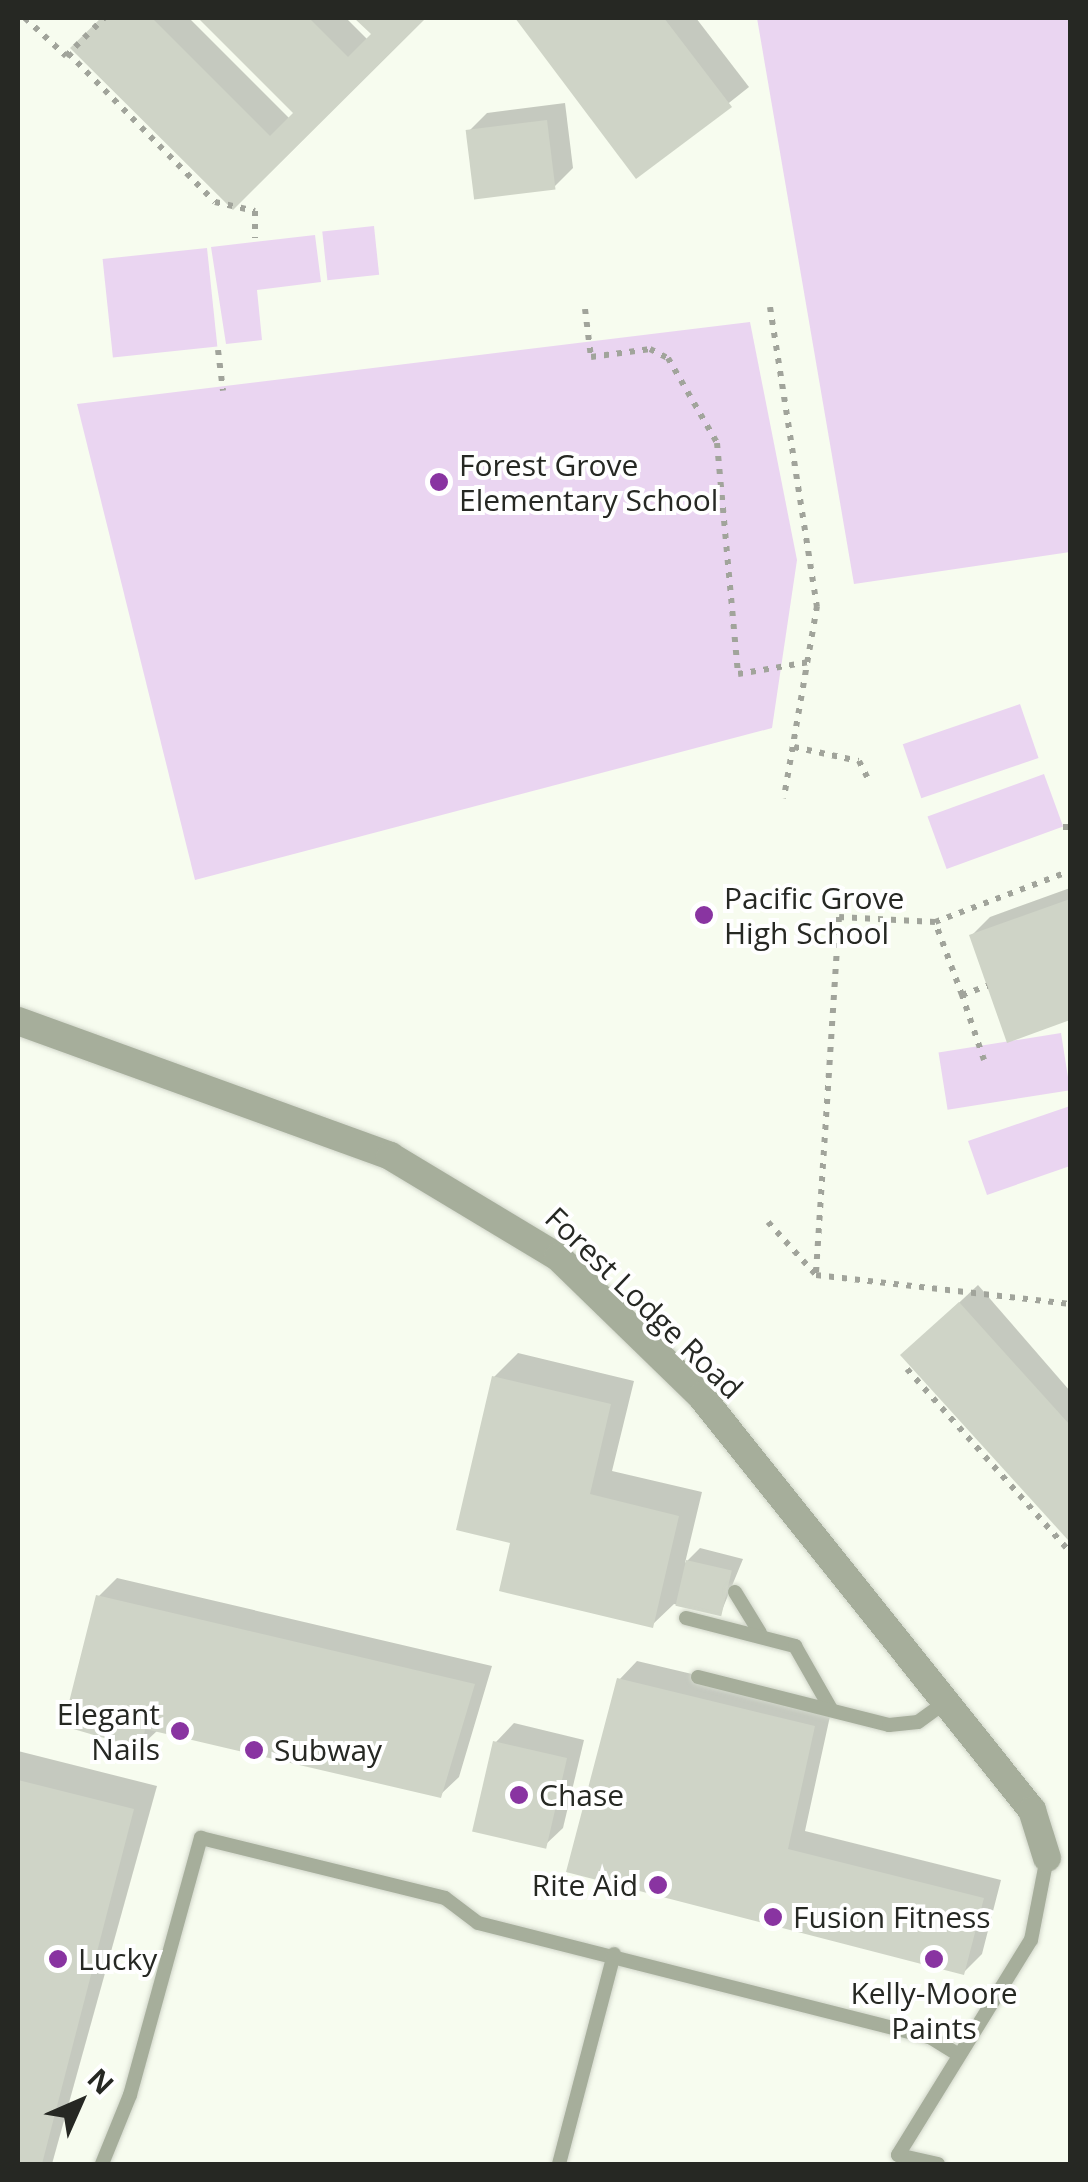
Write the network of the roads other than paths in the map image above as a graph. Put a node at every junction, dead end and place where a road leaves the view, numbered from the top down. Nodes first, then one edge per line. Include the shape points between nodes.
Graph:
1 (18, 1021) edge
2 (736, 1592) dead end
3 (686, 1618) dead end
4 (760, 1633) junction
5 (698, 1677) dead end
6 (948, 1701) junction
7 (832, 1710) junction
8 (1047, 1858) joint
9 (614, 1954) junction
10 (956, 2053) junction
11 (102, 2164) edge
12 (559, 2164) edge
13 (938, 2164) edge

1 - 6 street, Forest Lodge Road via 390,1156 517,1224 700,1396
2 - 4 lane
3 - 4 lane
4 - 7 lane via 796,1646
5 - 7 lane
6 - 7 lane via 918,1722 889,1725
6 - 8 street, Forest Lodge Road via 1032,1810
8 - 10 lane via 1031,1940
9 - 10 lane via 930,2037
9 - 11 lane via 478,1923 445,1898 201,1838 130,2096
9 - 12 lane
10 - 13 lane via 898,2155

